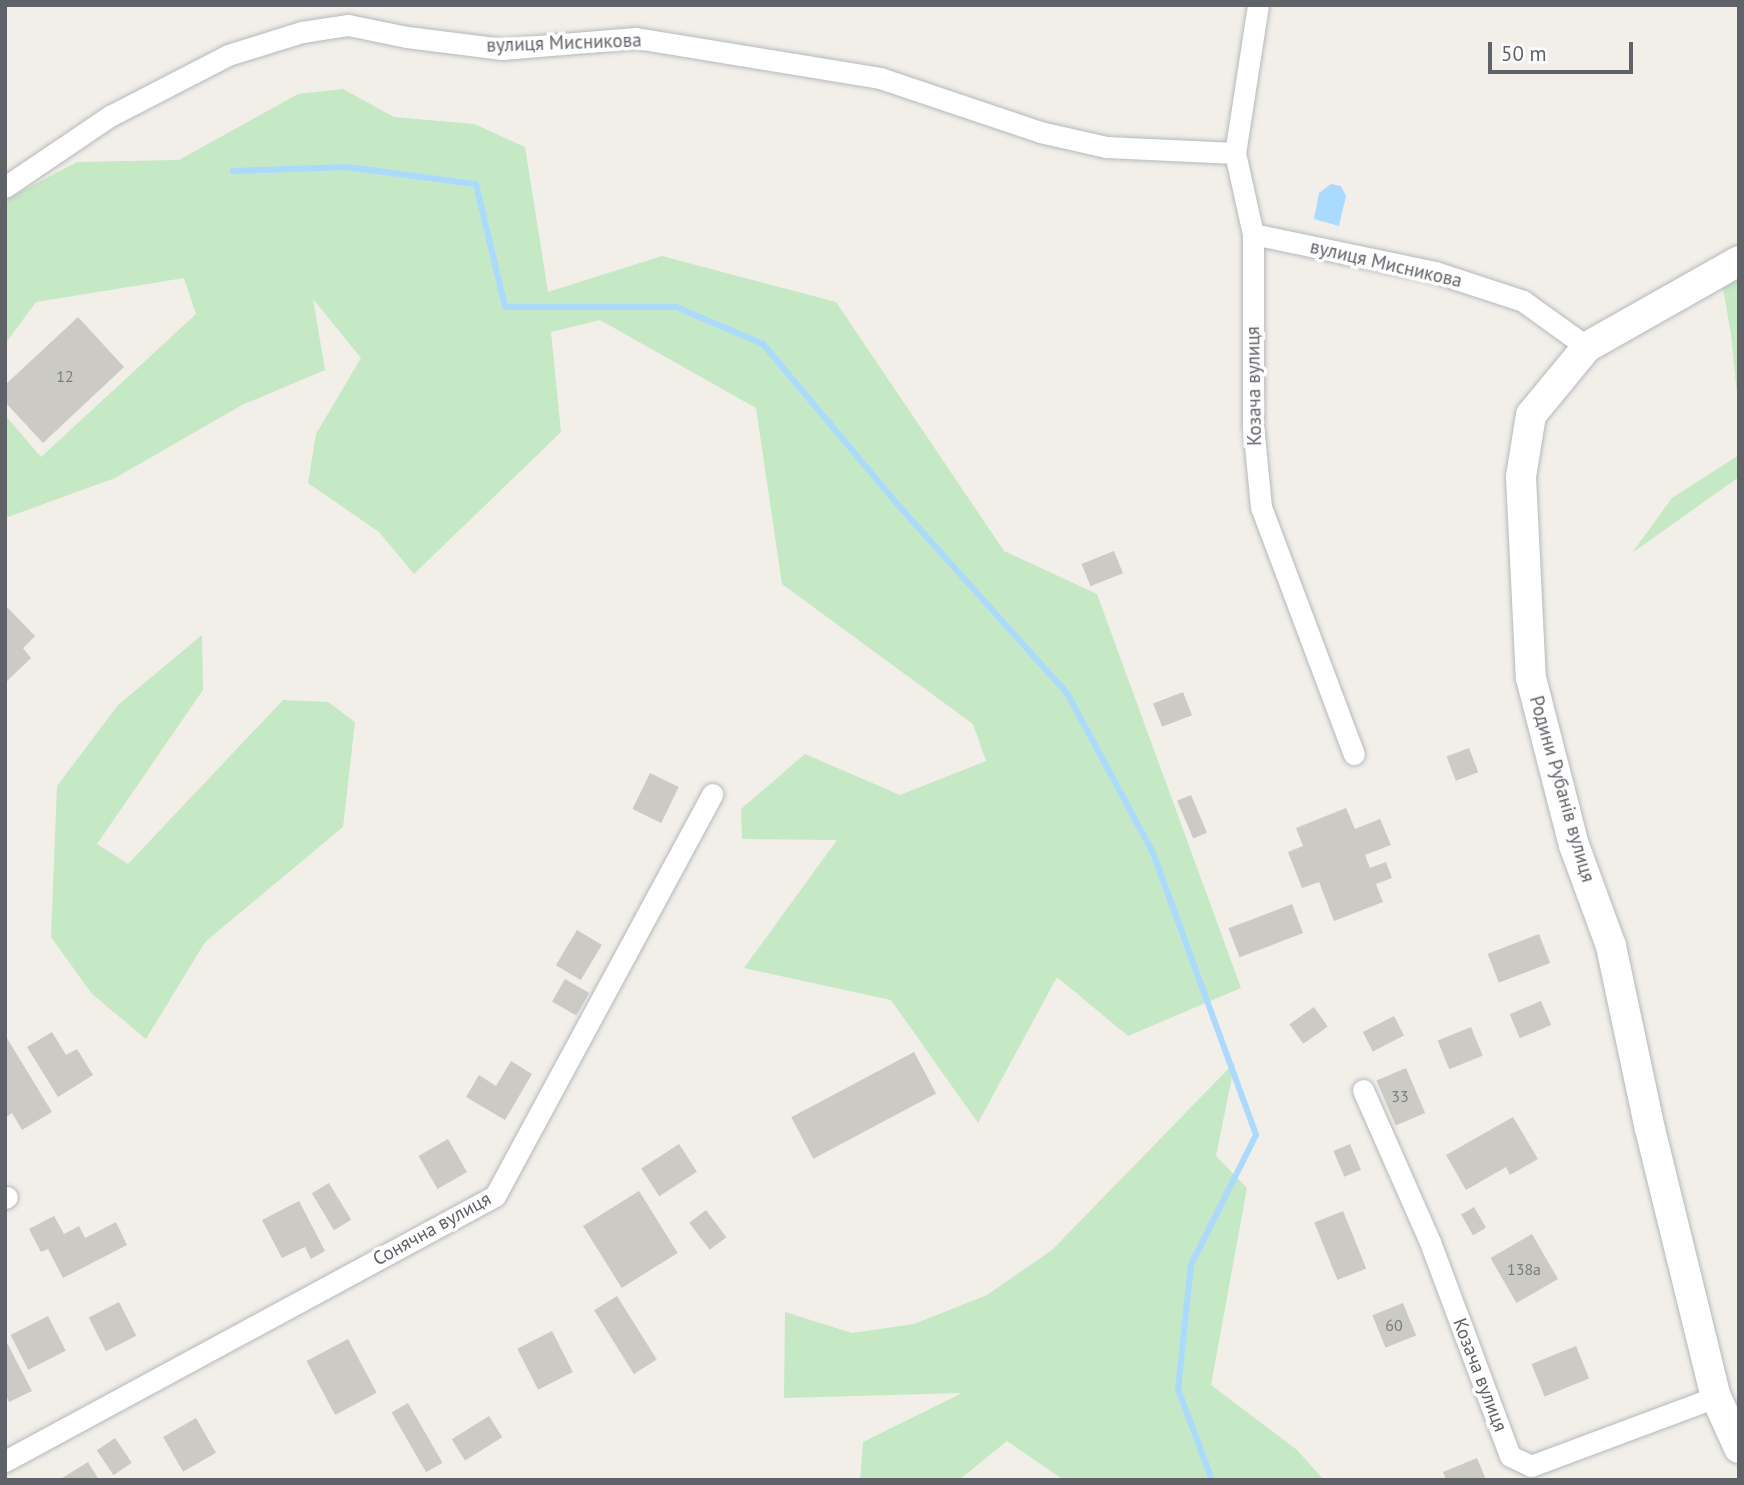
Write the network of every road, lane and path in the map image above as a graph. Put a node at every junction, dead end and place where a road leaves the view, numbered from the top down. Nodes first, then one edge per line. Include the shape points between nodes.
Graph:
1 (1258, 5) edge
2 (1236, 153) junction
3 (5, 187) edge
4 (1253, 234) junction
5 (1739, 261) edge
6 (1587, 347) junction
7 (1354, 754) dead end
8 (712, 794) dead end
9 (1363, 1090) dead end
10 (1716, 1397) junction
11 (1739, 1448) edge
12 (5, 1461) edge

1 - 2 street, Козача вулиця
2 - 3 street, вулиця Мисникова via 1106,147 1040,132 880,78 636,38 502,49 348,24 302,32 228,55 110,116
2 - 4 street, Козача вулиця
4 - 6 street, вулиця Мисникова via 1435,271 1523,301
4 - 7 street, Козача вулиця via 1253,425 1261,507
5 - 6 street, Родини Рубанів вулиця
6 - 10 street, Родини Рубанів вулиця via 1531,415 1521,477 1531,678 1574,845 1611,946 1650,1129
8 - 12 street, Сонячна вулиця via 495,1196
9 - 10 street, Козача вулиця via 1430,1242 1510,1456 1531,1466
10 - 11 street, Родини Рубанів вулиця

